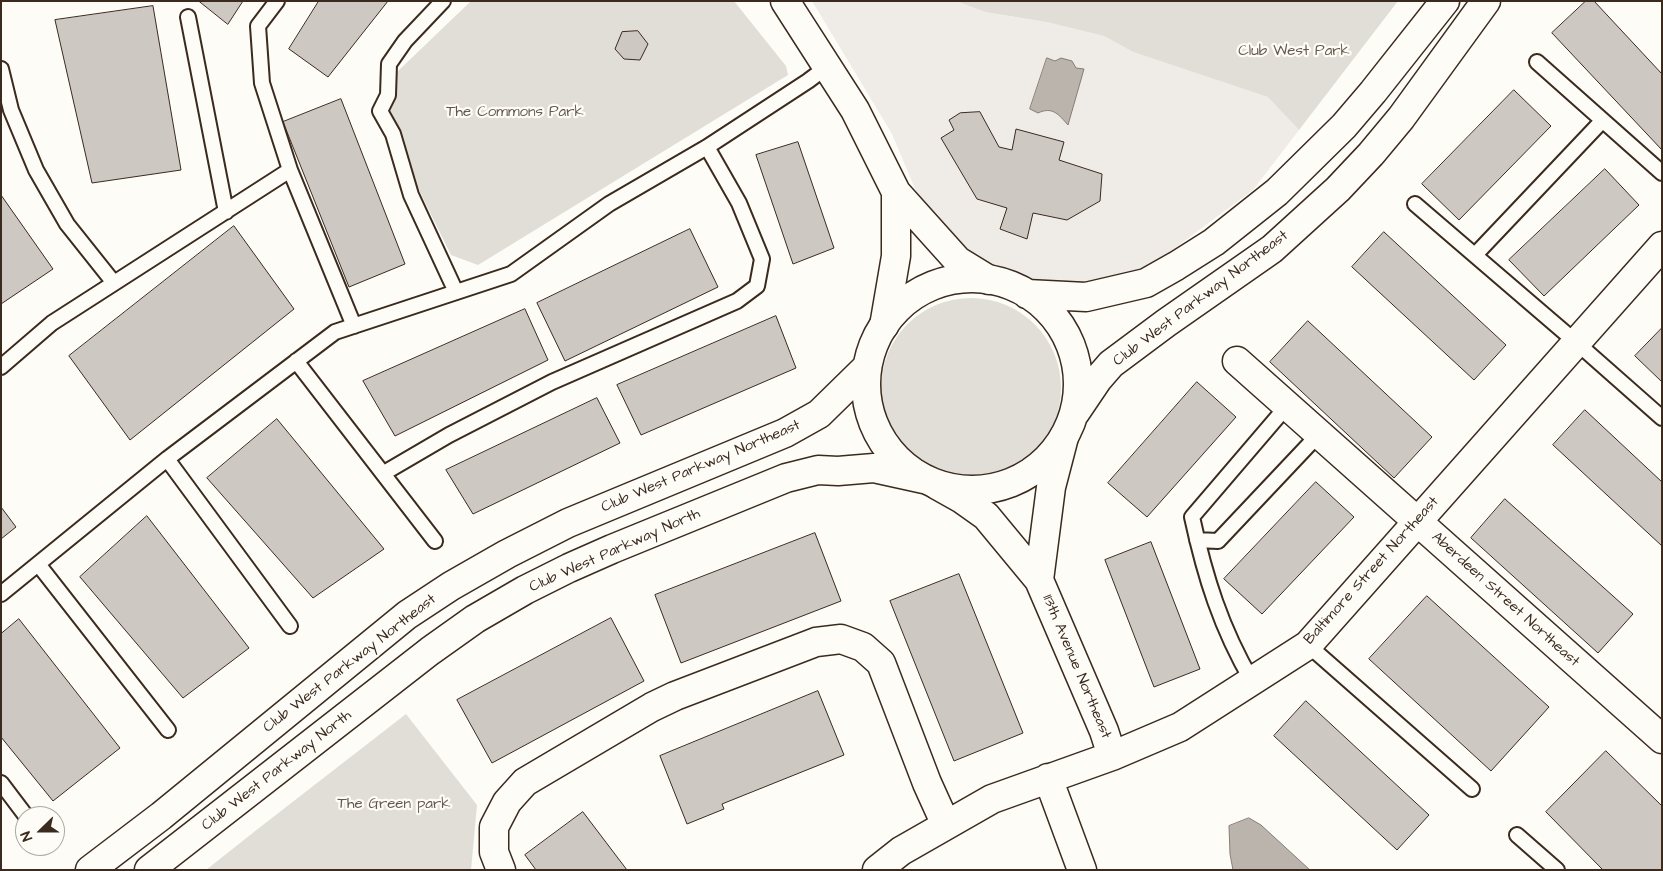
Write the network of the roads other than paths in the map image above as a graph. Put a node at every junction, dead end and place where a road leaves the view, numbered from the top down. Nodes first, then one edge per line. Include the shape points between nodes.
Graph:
1 (277, 1) edge
2 (443, 1) edge
3 (785, 1) edge
4 (1446, 1) edge
5 (1486, 1) edge
6 (188, 17) dead end
7 (1537, 62) dead end
8 (828, 66) junction
9 (1, 69) edge
10 (1602, 121) junction
11 (707, 147) junction
12 (290, 170) junction
13 (1662, 173) edge
14 (896, 192) junction
15 (1415, 204) dead end
16 (226, 212) junction
17 (1662, 246) edge
18 (1475, 255) junction
19 (989, 280) junction
20 (114, 282) junction
21 (456, 292) junction
22 (1027, 294) junction
23 (354, 326) junction
24 (884, 326) junction
25 (1577, 343) junction
26 (296, 361) junction
27 (1237, 361) dead end
28 (1, 367) edge
29 (867, 367) junction
30 (1287, 406) junction
31 (1662, 418) edge
32 (1068, 427) junction
33 (1319, 434) junction
34 (167, 459) junction
35 (384, 473) junction
36 (930, 482) junction
37 (1417, 522) junction
38 (1197, 540) junction
39 (435, 541) dead end
40 (38, 564) junction
41 (1039, 580) junction
42 (1, 594) edge
43 (290, 626) dead end
44 (1308, 645) junction
45 (1252, 681) junction
46 (168, 730) dead end
47 (1662, 739) edge
48 (1112, 756) junction
49 (1048, 778) junction
50 (1, 783) edge
51 (1472, 789) dead end
52 (18, 806) edge
53 (946, 825) junction
54 (1517, 835) dead end
55 (90, 870) edge
56 (150, 870) edge
57 (501, 870) edge
58 (877, 870) edge
59 (1082, 870) edge
60 (1556, 870) edge

1 - 12 lane via 258,26 262,83
2 - 21 lane via 405,41 389,64 388,95 380,111 393,134 411,195
3 - 8 street
4 - 22 street via 1344,126 1277,192 1214,242 1146,283 1086,297
5 - 32 street, Club West Parkway Northeast via 1401,118 1338,189 1272,249 1112,364 1098,379
6 - 16 lane
7 - 10 lane
8 - 11 lane
8 - 14 street via 855,110
9 - 20 lane via 11,110 36,170 67,224
10 - 13 lane
10 - 18 lane
11 - 21 lane via 609,204 511,274
11 - 35 lane via 739,203 762,259 757,286 737,301 552,382
12 - 16 lane
12 - 23 lane
14 - 19 street via 958,261
14 - 24 street via 896,256
15 - 18 lane
16 - 20 lane
17 - 25 street, Baltimore Street Northeast
18 - 25 lane
19 - 22 street
19 - 24 street via 958,279 929,287 904,303
20 - 28 lane via 52,323
21 - 23 lane
22 - 32 street, 113th Avenue Northeast via 1048,312 1065,334 1075,360 1078,389
23 - 26 lane via 335,332
24 - 29 street via 873,345
25 - 31 lane
25 - 37 street, Baltimore Street Northeast
26 - 34 lane
26 - 35 lane
27 - 30 street, Aberdeen Street Northeast
29 - 36 street via 866,393 872,420 884,444 902,464
29 - 55 street, Club West Parkway Northeast via 819,414 785,434 568,523 451,586 407,615 162,816
30 - 33 street, Aberdeen Street Northeast
30 - 38 lane via 1192,517
32 - 36 street, Club West Parkway Northeast via 1041,466 1009,484 973,491
32 - 41 street, 113th Avenue Northeast via 1051,487
33 - 37 street, Aberdeen Street Northeast
33 - 38 lane via 1218,541
34 - 40 lane
34 - 43 lane
35 - 39 lane
36 - 41 street, 113th Avenue Northeast via 986,516
36 - 56 street, Club West Parkway North via 874,468 818,470 786,478 612,549 534,585 475,619 430,651
37 - 44 street, Baltimore Street Northeast
37 - 47 street, Aberdeen Street Northeast
38 - 45 lane via 1217,610
40 - 42 lane
40 - 46 lane
41 - 48 street, 113th Avenue Northeast
44 - 45 street, Baltimore Street Northeast
44 - 51 lane
45 - 48 street, Baltimore Street Northeast via 1180,727
48 - 49 street, Baltimore Street Northeast
49 - 53 street, Baltimore Street Northeast via 992,800
49 - 59 street
50 - 52 lane
53 - 57 street via 881,663 863,647 841,639 816,642 675,696 525,782 507,802 494,827 494,852
53 - 58 street, Baltimore Street Northeast via 901,851
54 - 60 lane

